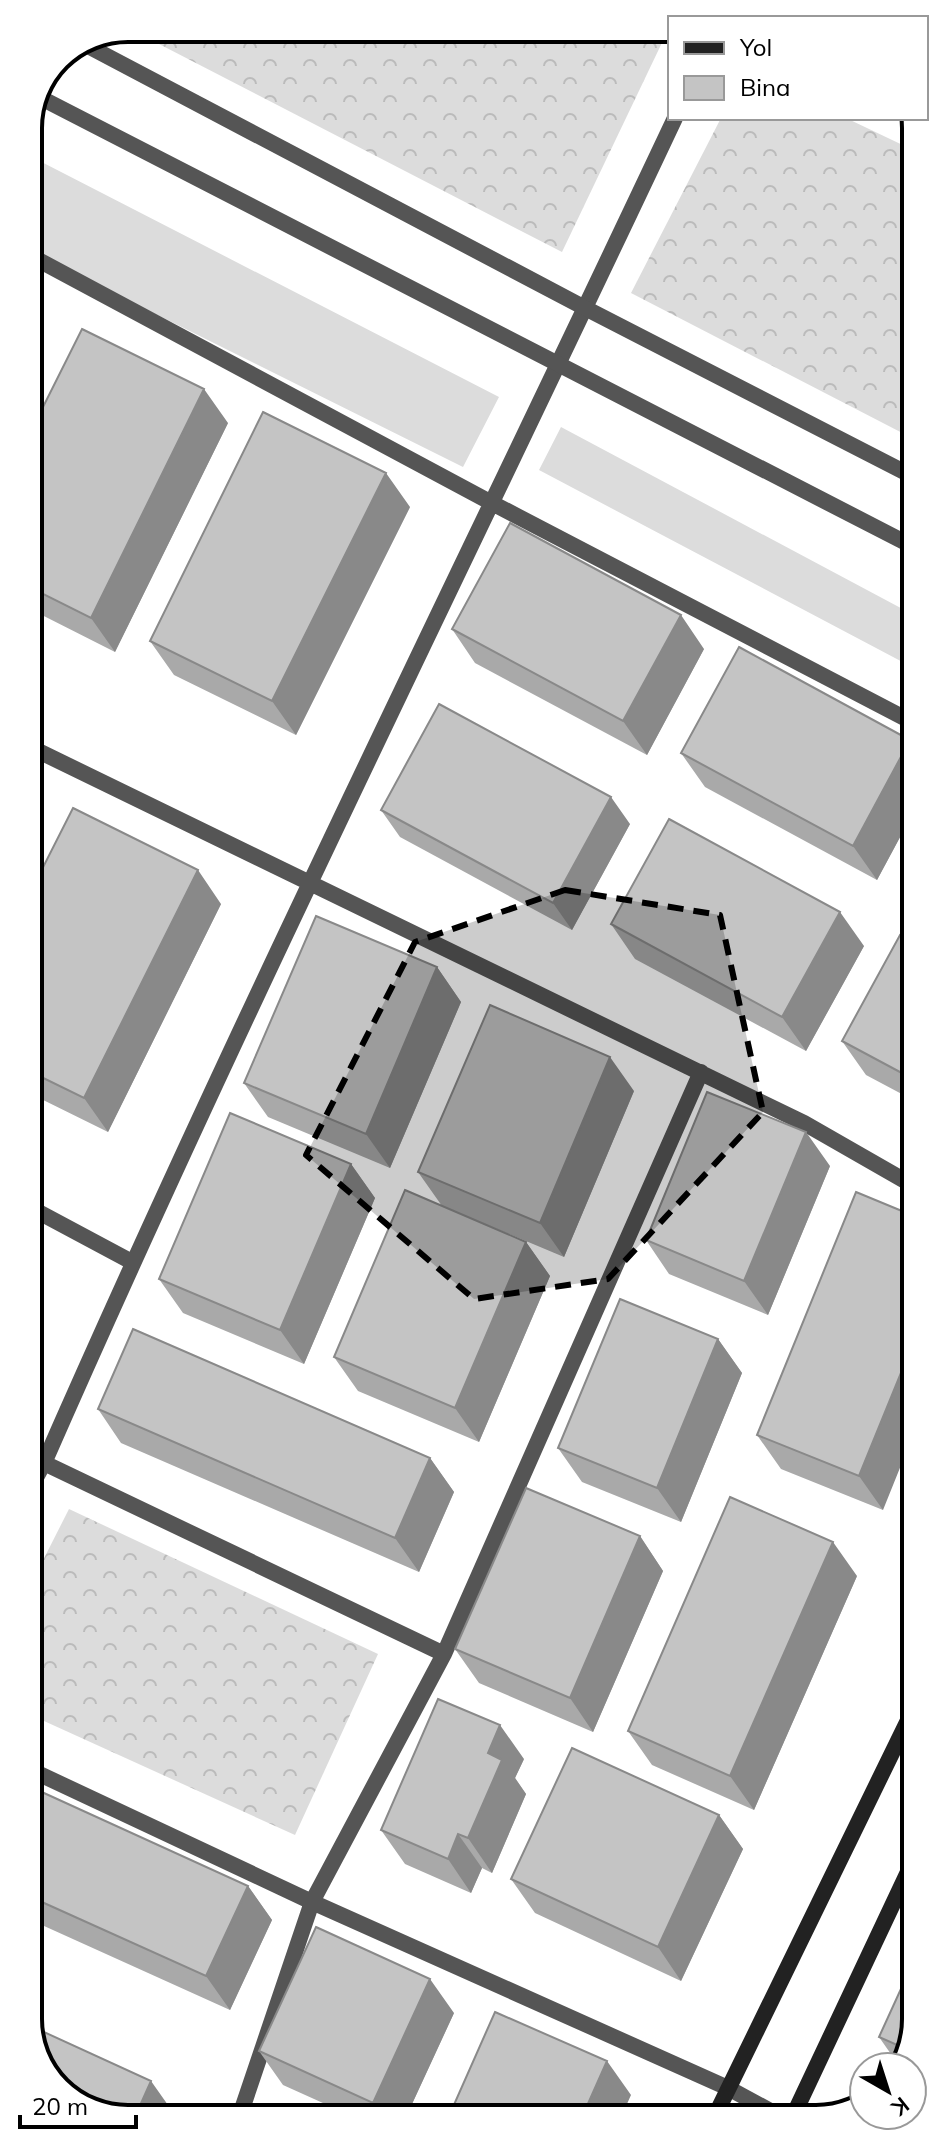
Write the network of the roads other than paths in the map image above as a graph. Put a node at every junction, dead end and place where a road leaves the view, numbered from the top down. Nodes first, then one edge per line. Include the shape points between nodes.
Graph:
1 (94, 49) edge
2 (47, 101) edge
3 (674, 120) edge
4 (42, 262) edge
5 (585, 308) junction
6 (559, 366) junction
7 (902, 471) edge
8 (490, 502) junction
9 (902, 541) edge
10 (902, 717) edge
11 (42, 753) edge
12 (309, 884) junction
13 (701, 1072) junction
14 (902, 1179) edge
15 (42, 1214) edge
16 (132, 1262) junction
17 (44, 1463) junction
18 (42, 1467) edge
19 (444, 1654) junction
20 (902, 1733) edge
21 (42, 1775) edge
22 (902, 1885) edge
23 (312, 1902) junction
24 (728, 2088) junction
25 (243, 2105) edge
26 (720, 2105) edge
27 (759, 2105) edge
28 (798, 2105) edge

1 - 5 street
2 - 6 street
3 - 5 street
4 - 8 street
5 - 6 street
5 - 7 street
6 - 8 street
6 - 9 street
8 - 10 street
8 - 12 street
11 - 12 street
12 - 13 street
12 - 16 street
13 - 14 street
13 - 19 street
15 - 16 street
16 - 17 street
17 - 18 street
17 - 19 street
19 - 23 street
20 - 24 main road
21 - 23 street
22 - 28 main road
23 - 24 street
23 - 25 street
24 - 26 main road
24 - 27 street

